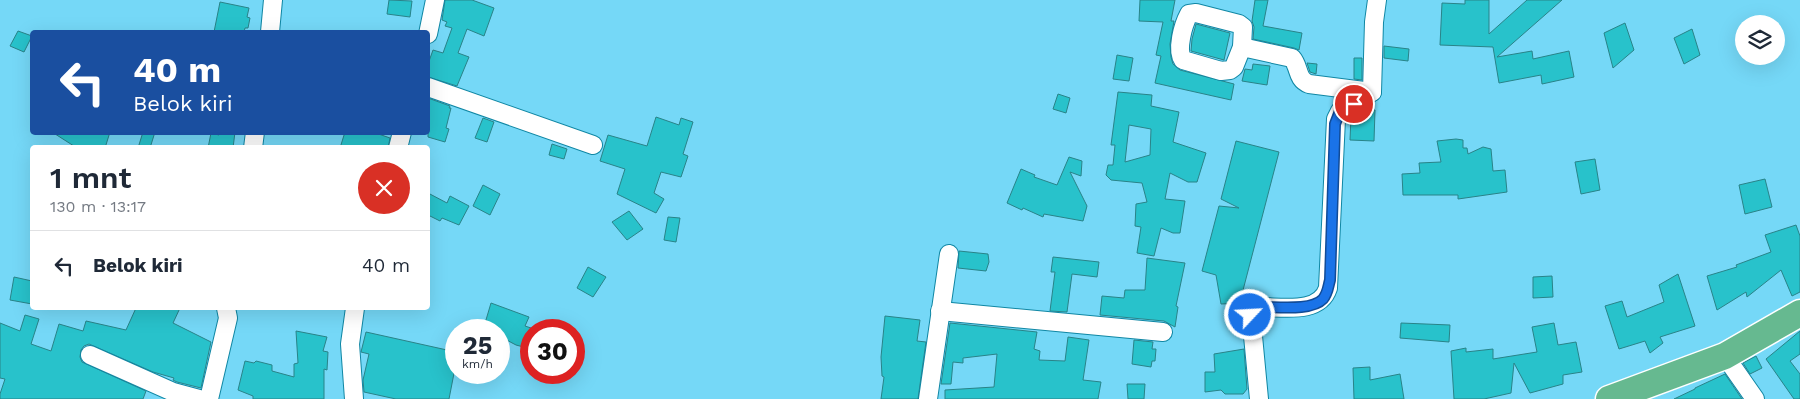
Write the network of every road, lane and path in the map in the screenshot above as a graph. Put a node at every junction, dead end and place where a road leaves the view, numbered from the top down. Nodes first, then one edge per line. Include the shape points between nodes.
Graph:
1 (273, 0) edge
2 (435, 0) edge
3 (1377, 0) edge
4 (270, 30) edge
5 (429, 30) edge
6 (1242, 48) dead end
7 (430, 88) edge
8 (1372, 92) junction
9 (593, 145) dead end
10 (949, 254) dead end
11 (226, 310) edge
12 (356, 310) edge
13 (940, 311) junction
14 (1800, 313) edge
15 (1163, 332) dead end
16 (90, 355) dead end
17 (1725, 356) junction
18 (199, 399) edge
19 (209, 399) edge
20 (354, 399) edge
21 (928, 399) edge
22 (1259, 399) edge
23 (1609, 399) edge
24 (1755, 399) edge

1 - 4 street
2 - 5 street
3 - 8 street
6 - 8 street via 1292,58 1301,79 1308,84
7 - 9 street
8 - 22 street via 1340,111 1336,118 1330,280 1326,294 1312,305 1256,307 1251,312
10 - 13 street
11 - 19 street via 228,318
12 - 20 street via 350,344
13 - 15 street
13 - 21 street
14 - 17 highway
16 - 18 street via 173,392
17 - 23 highway
17 - 24 street

